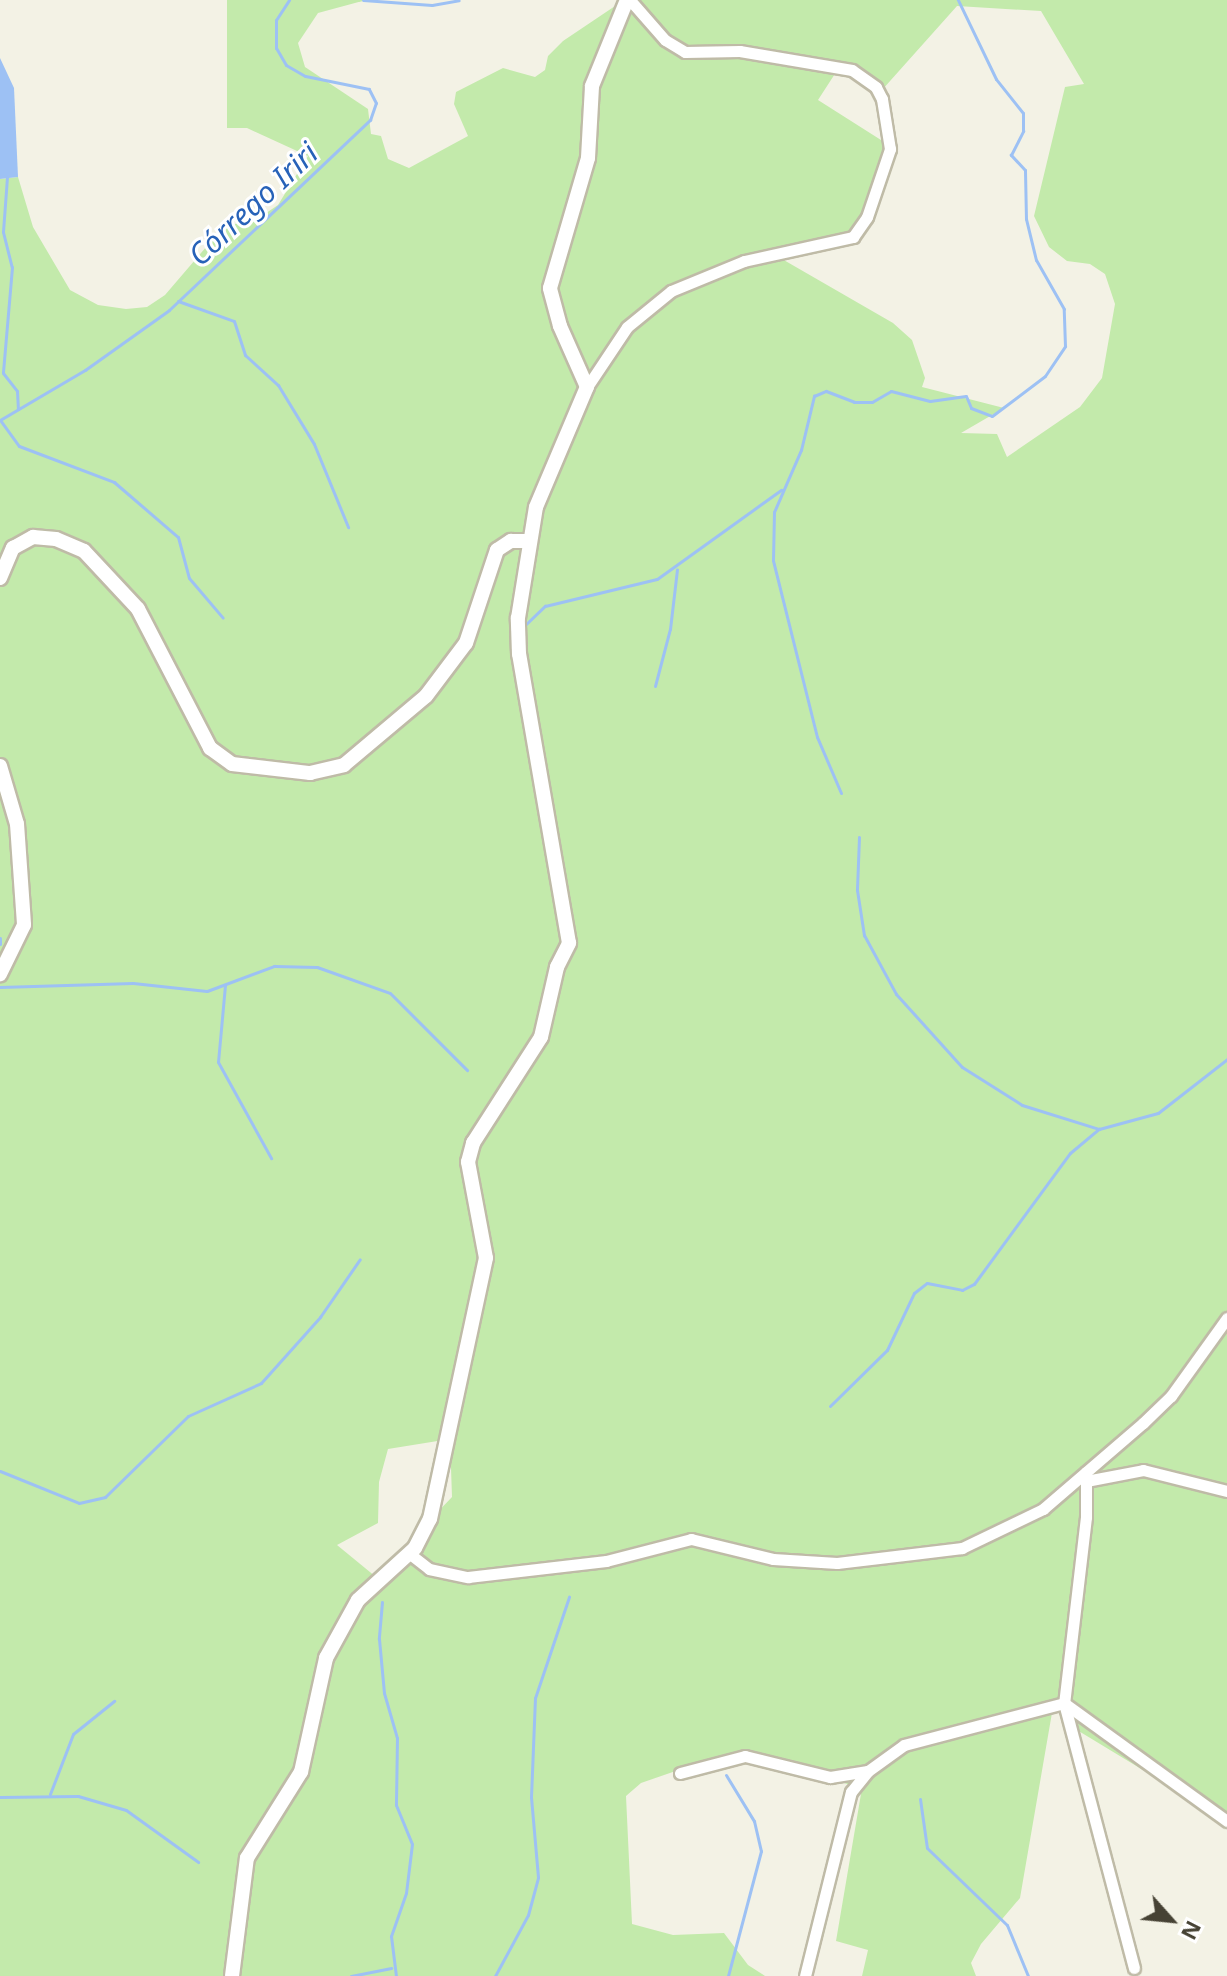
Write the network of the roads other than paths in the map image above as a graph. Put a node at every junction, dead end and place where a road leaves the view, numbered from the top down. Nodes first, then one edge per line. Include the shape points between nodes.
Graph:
1 (629, 0) edge
2 (587, 387) junction
3 (530, 541) junction
4 (0, 578) edge
5 (0, 766) edge
6 (0, 974) edge
7 (1227, 1318) edge
8 (1086, 1476) junction
9 (1227, 1491) edge
10 (410, 1554) junction
11 (1064, 1703) junction
12 (868, 1771) junction
13 (680, 1773) dead end
14 (830, 1777) junction
15 (848, 1799) junction
16 (1227, 1821) edge
17 (1134, 1968) dead end
18 (232, 1976) edge
19 (805, 1976) edge

1 - 2 street via 592,86 585,175 550,288
1 - 2 street via 665,40 685,52 763,54 852,70 876,87 882,99 890,149 867,217 853,237 744,261 671,291 627,327
2 - 3 street via 546,479
3 - 4 street via 511,541 497,550 466,643 426,696 344,765 310,773 248,767 221,758 184,705 138,609 84,551 56,539 33,537 13,548
3 - 10 street via 518,618 519,654 569,943 557,967 541,1037 473,1143 468,1162 486,1258 430,1519
5 - 6 street via 17,824 24,925
7 - 8 street via 1171,1396
8 - 9 street via 1143,1470
8 - 10 street via 1043,1509 994,1536 962,1548 881,1561 773,1559 691,1539 584,1565 468,1577 429,1569
8 - 11 street
10 - 18 street via 358,1600 326,1658 301,1772 247,1858
11 - 12 street via 904,1745
11 - 16 street
11 - 17 street
12 - 14 street
12 - 15 street
13 - 14 street via 745,1756
14 - 15 street
15 - 19 street

